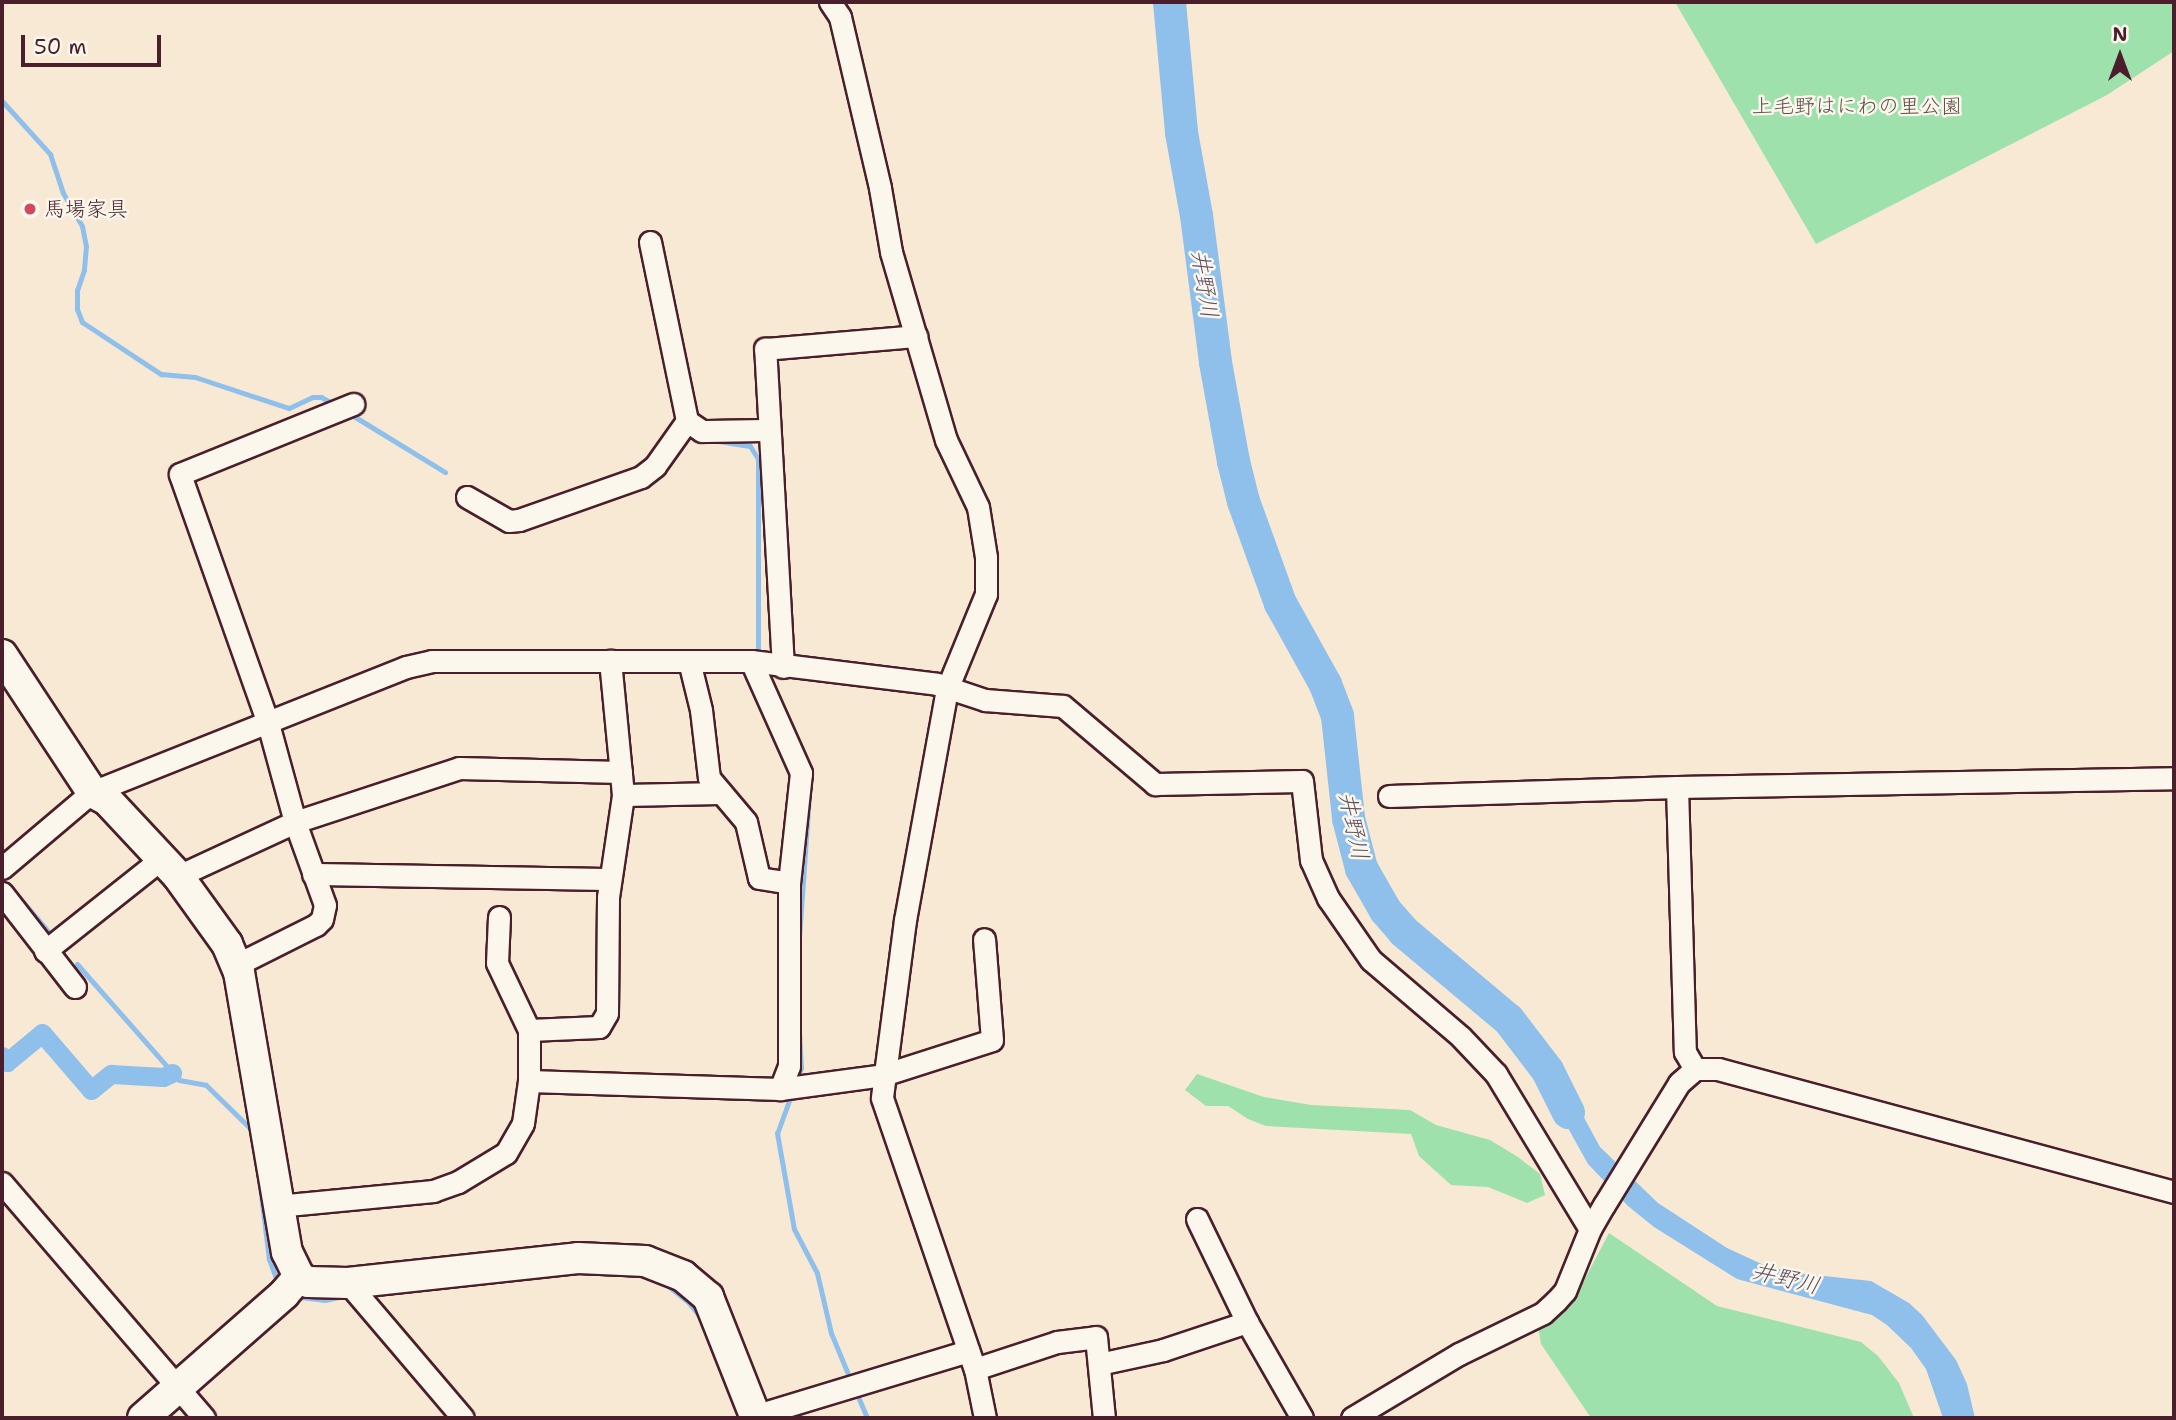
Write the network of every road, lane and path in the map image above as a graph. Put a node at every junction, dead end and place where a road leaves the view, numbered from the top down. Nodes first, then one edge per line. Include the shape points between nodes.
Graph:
1 (830, 2) edge
2 (650, 242) dead end
3 (916, 336) junction
4 (353, 404) dead end
5 (687, 421) junction
6 (768, 430) junction
7 (467, 497) dead end
8 (2, 654) edge
9 (610, 661) junction
10 (689, 661) junction
11 (751, 661) junction
12 (783, 667) junction
13 (947, 689) junction
14 (268, 723) junction
15 (621, 772) junction
16 (2174, 778) edge
17 (1677, 787) junction
18 (92, 792) junction
19 (721, 793) junction
20 (623, 795) junction
21 (1389, 796) dead end
22 (295, 822) junction
23 (169, 867) junction
24 (2, 869) edge
25 (313, 874) junction
26 (610, 880) junction
27 (789, 883) junction
28 (2, 893) edge
29 (499, 916) dead end
30 (984, 939) dead end
31 (46, 951) junction
32 (236, 965) junction
33 (75, 987) dead end
34 (529, 1030) junction
35 (1695, 1069) junction
36 (884, 1075) junction
37 (529, 1081) junction
38 (780, 1089) junction
39 (2, 1184) edge
40 (2174, 1192) edge
41 (277, 1206) junction
42 (1198, 1219) dead end
43 (1590, 1229) junction
44 (299, 1277) junction
45 (348, 1283) junction
46 (1247, 1322) junction
47 (971, 1360) junction
48 (1099, 1364) junction
49 (178, 1388) junction
50 (755, 1417) edge
51 (143, 1418) edge
52 (204, 1418) edge
53 (463, 1418) edge
54 (985, 1418) edge
55 (1104, 1418) edge
56 (1302, 1418) edge
57 (1352, 1418) edge

1 - 3 street via 840,17 887,236
2 - 5 street
3 - 6 street via 765,349
3 - 13 street via 946,440 978,507 986,557 986,594
4 - 14 street via 180,474
5 - 6 street via 702,431
5 - 7 street via 655,466 641,477 519,520 509,521
6 - 12 street
8 - 18 street
9 - 10 street
9 - 14 street via 432,661 406,667
9 - 15 street
10 - 11 street
10 - 19 street via 701,710 709,778
11 - 12 street
11 - 27 street via 801,773
12 - 13 street via 937,684
13 - 36 street via 905,920
13 - 43 street via 985,700 1063,706 1154,784 1302,781 1311,860 1328,898 1371,960 1461,1037 1496,1074
14 - 18 street
14 - 22 street
15 - 20 street
15 - 22 street via 459,768
16 - 17 street
17 - 21 street
17 - 35 street via 1685,1052
18 - 23 street via 107,800
18 - 24 street
19 - 20 street
19 - 27 street via 746,822 759,878
20 - 26 street
22 - 23 street
22 - 25 street
23 - 31 street
23 - 32 street via 218,930
25 - 26 street
25 - 32 street via 325,905 322,919
26 - 34 street via 604,1022 589,1030
27 - 38 street via 789,1066
28 - 31 street
29 - 34 street via 497,963
30 - 36 street via 992,1040
31 - 33 street
32 - 41 street
34 - 37 street
35 - 40 street via 1718,1069
35 - 43 street via 1679,1083
36 - 38 street
36 - 47 street via 883,1098
37 - 38 street
37 - 41 street via 516,1139 490,1165 458,1182 433,1191
39 - 49 street
41 - 44 street via 287,1252
42 - 46 street
43 - 57 street via 1565,1291 1543,1313 1460,1354
44 - 45 street via 308,1282
44 - 49 street
45 - 50 street via 578,1258 645,1261 683,1276 708,1297
45 - 53 street
46 - 48 street via 1163,1350
46 - 56 street
47 - 48 street via 1096,1337
47 - 50 street
47 - 54 street
48 - 55 street
49 - 51 street
49 - 52 street

